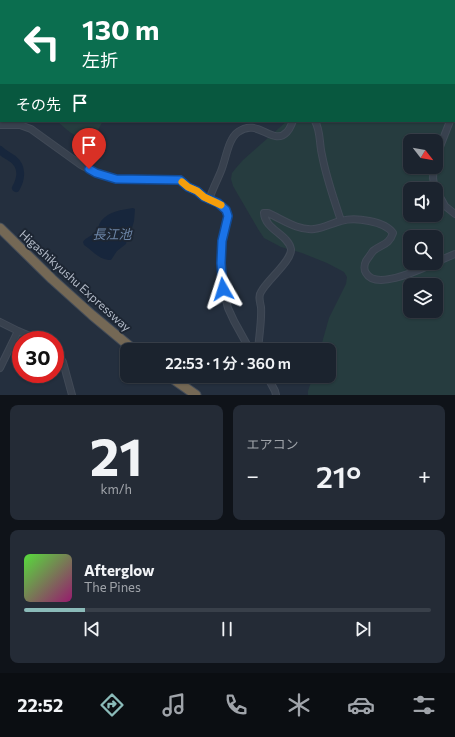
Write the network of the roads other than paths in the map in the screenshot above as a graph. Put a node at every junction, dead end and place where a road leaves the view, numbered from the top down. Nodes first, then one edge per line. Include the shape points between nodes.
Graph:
1 (292, 122) edge
2 (315, 122) edge
3 (450, 122) edge
4 (0, 125) edge
5 (443, 139) edge
6 (209, 200) junction
7 (443, 202) edge
8 (455, 214) edge
9 (341, 221) junction
10 (0, 228) edge
11 (455, 254) edge
12 (443, 259) edge
13 (419, 270) edge
14 (0, 322) edge
15 (18, 331) edge
16 (12, 343) edge
17 (126, 343) edge
18 (246, 343) edge
19 (259, 343) edge
20 (64, 366) edge
21 (0, 368) edge
22 (179, 383) edge
23 (271, 383) edge
24 (72, 395) edge
25 (196, 395) edge
26 (276, 395) edge

1 - 6 street via 283,135 272,136 250,127 237,133
2 - 9 street via 321,154
3 - 5 street
4 - 6 street via 20,125 32,129 96,173 116,179 180,180
6 - 18 street via 223,207 228,216 222,241 223,289 228,308
7 - 8 street
9 - 13 street via 366,220 381,224 392,231 390,240 373,251 366,261 365,270 372,279 393,278
9 - 19 street via 314,229 296,227 264,213 264,218 270,226 291,248 284,264 260,293
10 - 17 highway, Higashikyushu Expressway via 52,279
11 - 12 street
14 - 15 street
16 - 21 street
20 - 24 street
22 - 25 highway
23 - 26 street

